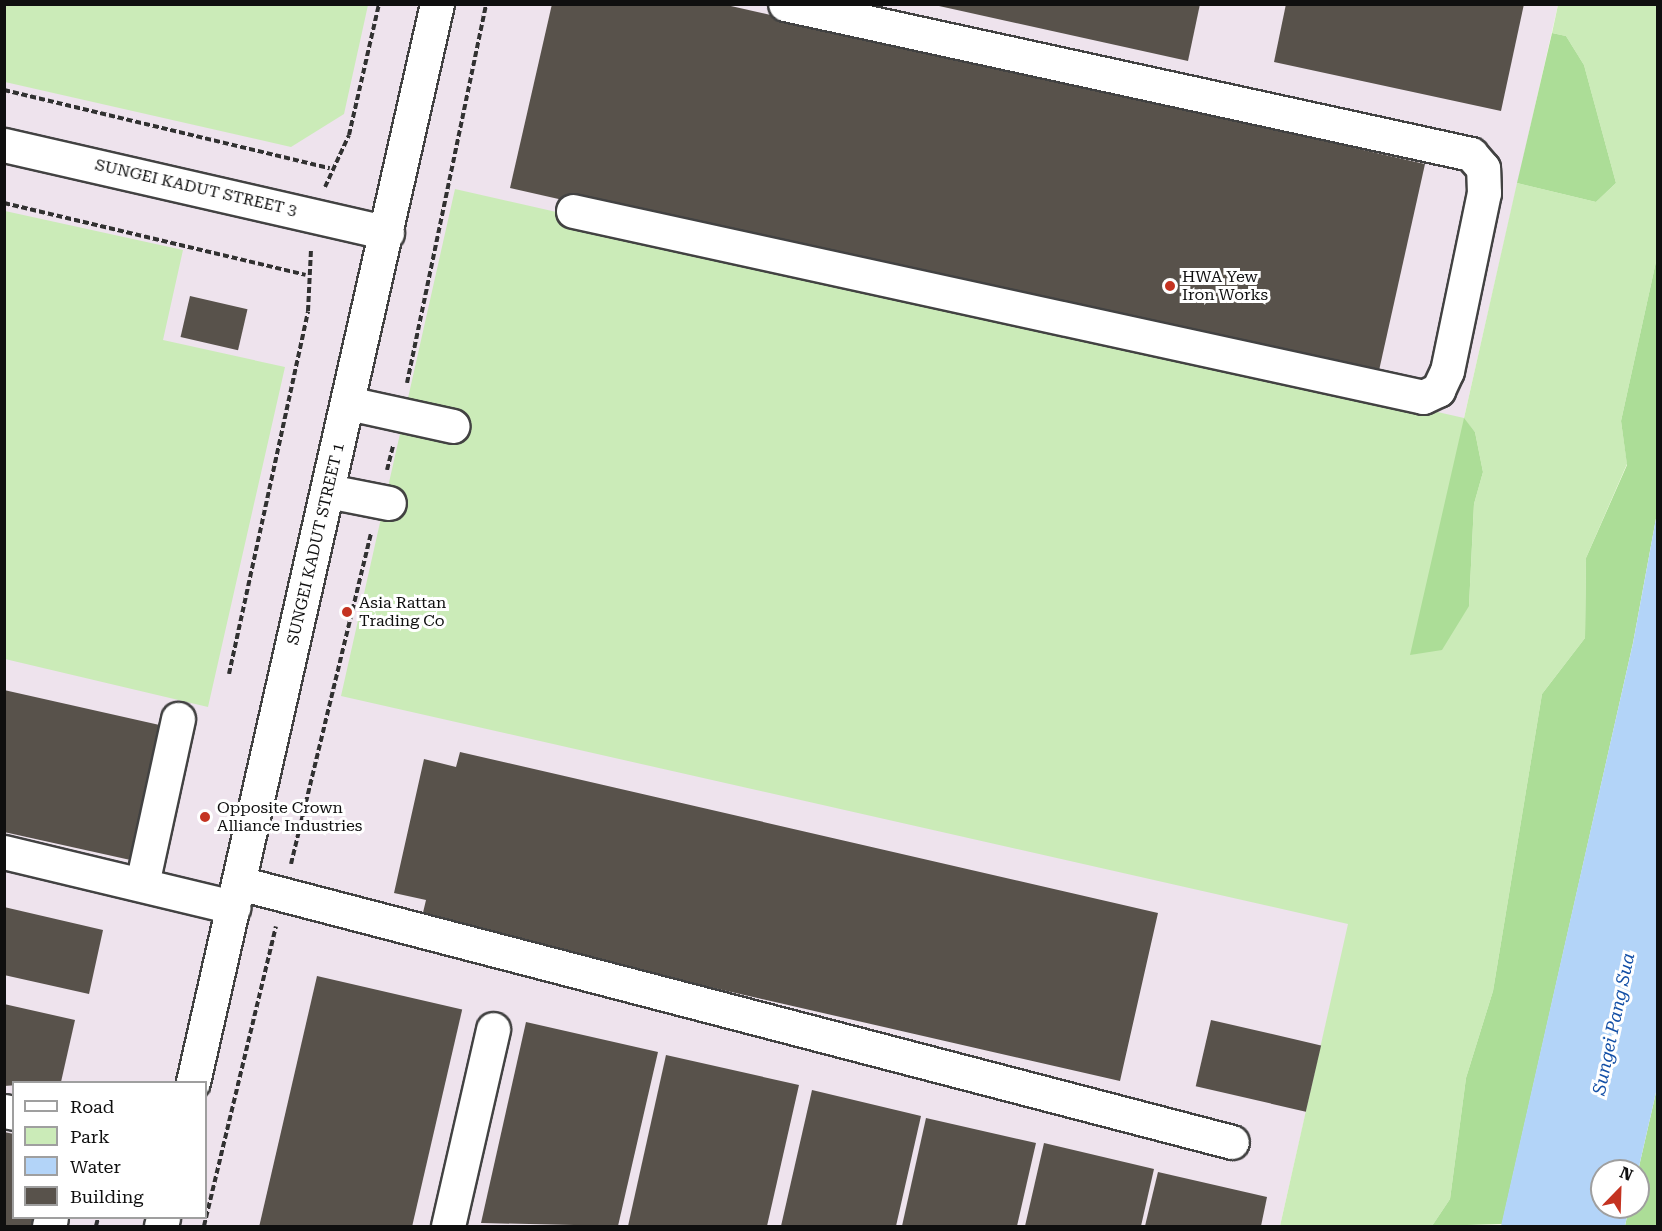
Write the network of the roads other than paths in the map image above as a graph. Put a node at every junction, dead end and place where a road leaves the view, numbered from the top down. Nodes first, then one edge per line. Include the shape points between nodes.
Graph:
1 (437, 4) edge
2 (785, 4) edge
3 (4, 144) edge
4 (573, 211) dead end
5 (387, 232) junction
6 (348, 403) junction
7 (453, 426) dead end
8 (328, 491) junction
9 (384, 502) road end
10 (178, 719) dead end
11 (4, 852) edge
12 (142, 884) junction
13 (236, 895) junction
14 (493, 1029) dead end
15 (193, 1081) edge
16 (1232, 1142) dead end
17 (448, 1227) edge

1 - 5 street, SUNGEI KADUT STREET 1
2 - 4 street via 1471,154 1483,168 1484,193 1448,371 1438,390 1423,397
3 - 5 street, SUNGEI KADUT STREET 3
5 - 6 street, SUNGEI KADUT STREET 1
6 - 7 street
6 - 8 street, SUNGEI KADUT STREET 1
8 - 9 street
8 - 13 street, SUNGEI KADUT STREET 1
10 - 12 street
11 - 12 street
12 - 13 street
13 - 15 street, SUNGEI KADUT STREET 1
13 - 16 street via 284,894
14 - 17 street

